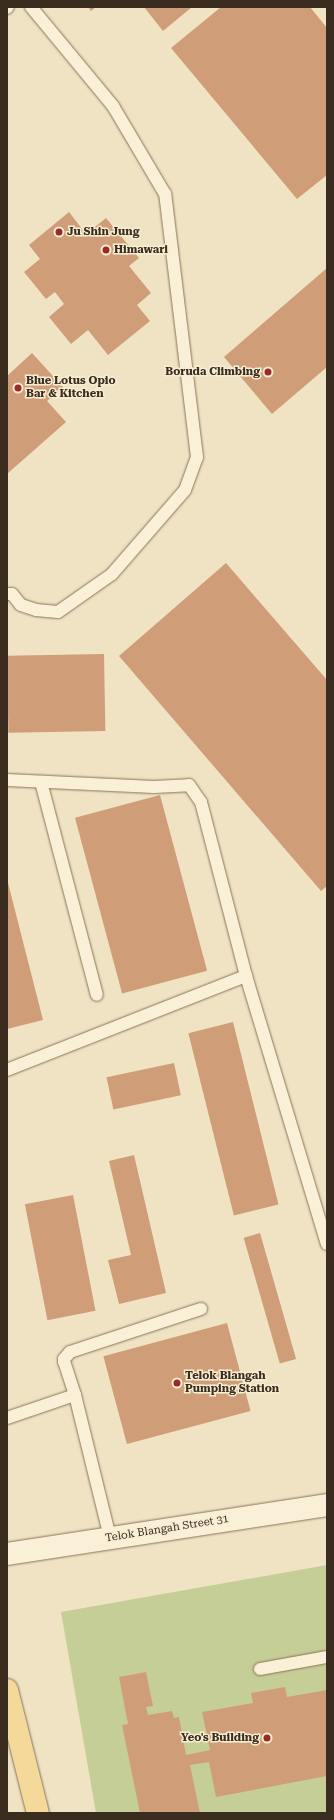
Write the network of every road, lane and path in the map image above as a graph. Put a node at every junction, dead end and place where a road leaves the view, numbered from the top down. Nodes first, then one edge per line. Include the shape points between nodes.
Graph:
1 (31, 7) edge
2 (7, 594) edge
3 (7, 780) edge
4 (41, 782) junction
5 (246, 976) junction
6 (97, 995) dead end
7 (7, 1070) edge
8 (327, 1244) edge
9 (201, 1309) dead end
10 (74, 1394) junction
11 (7, 1418) edge
12 (327, 1505) edge
13 (110, 1538) junction
14 (7, 1554) edge
15 (327, 1657) edge
16 (260, 1669) dead end
17 (7, 1690) edge
18 (38, 1813) edge

1 - 2 lane via 113,106 165,194 197,457 185,490 106,578 58,612 36,610 21,605 12,594
3 - 4 lane
4 - 5 lane via 189,785 200,802
4 - 6 lane
5 - 7 lane
5 - 8 lane
9 - 10 lane via 70,1352 64,1362
10 - 11 lane
10 - 13 lane
12 - 13 street, Telok Blangah Street 31
13 - 14 street, Telok Blangah Street 31
15 - 16 lane
17 - 18 main road

